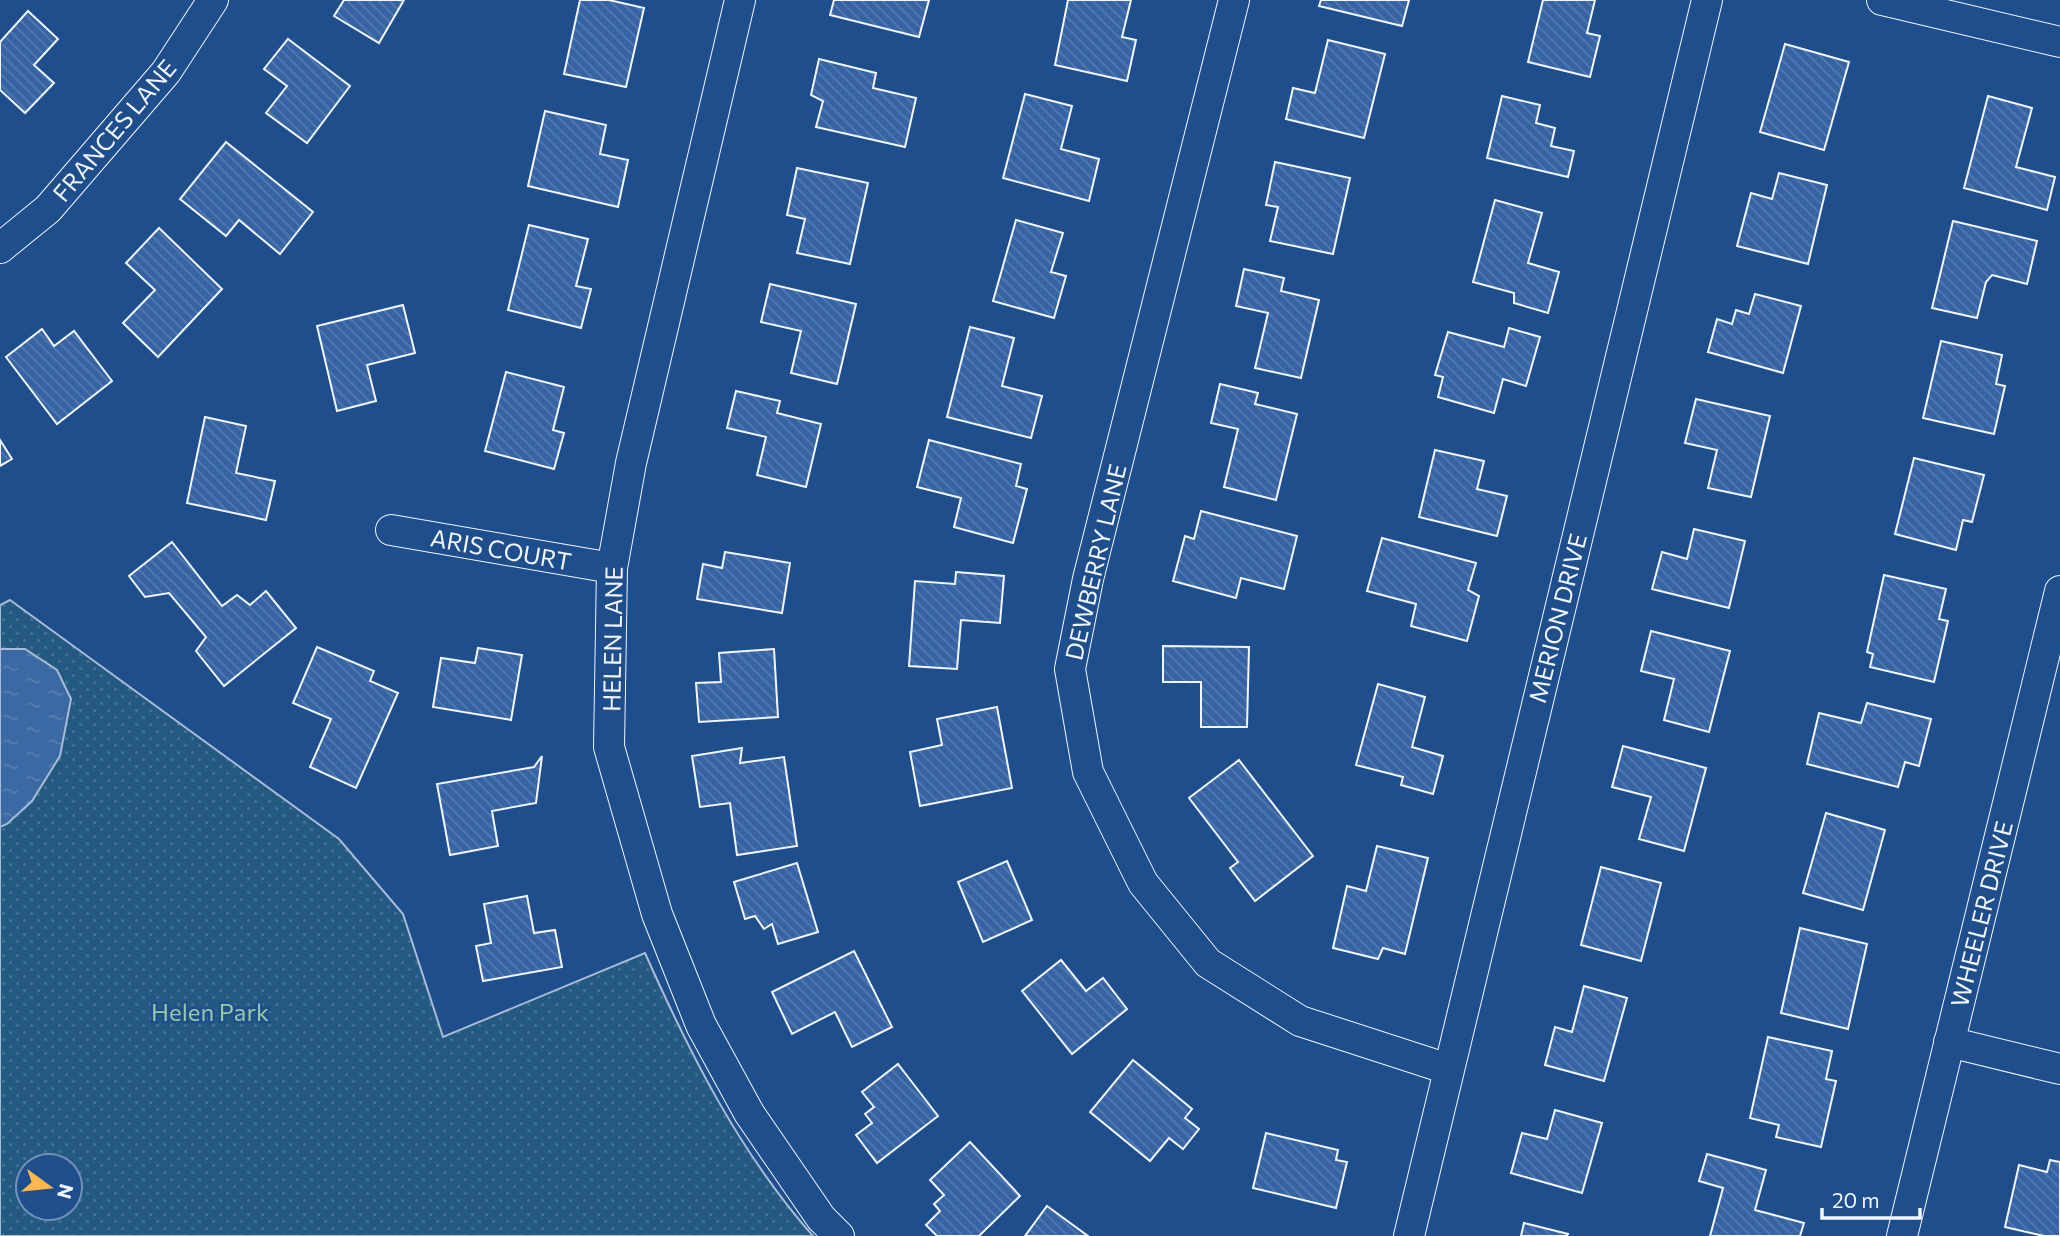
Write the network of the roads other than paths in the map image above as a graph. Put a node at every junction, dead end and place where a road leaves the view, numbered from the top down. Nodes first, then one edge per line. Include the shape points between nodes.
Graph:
1 (213, 0) edge
2 (740, 0) edge
3 (1234, 0) edge
4 (1707, 0) edge
5 (1882, 0) edge
6 (2060, 42) edge
7 (0, 248) edge
8 (391, 530) dead end
9 (612, 568) junction
10 (2060, 591) edge
11 (1949, 1042) junction
12 (1448, 1069) junction
13 (2060, 1069) edge
14 (839, 1236) edge
15 (1409, 1236) edge
16 (1902, 1236) edge

1 - 7 street, FRANCES LANE via 166,72 48,209
2 - 9 street, HELEN LANE via 631,463
3 - 12 street, DEWBERRY LANE via 1088,579 1070,669 1088,772 1143,883 1208,963 1300,1021
4 - 12 street, MERION DRIVE
5 - 6 street
8 - 9 street, ARIS COURT
9 - 14 street, HELEN LANE via 610,747 657,914 701,1025 749,1113
10 - 11 street, WHEELER DRIVE
11 - 13 street
11 - 16 street, WHEELER DRIVE
12 - 15 street, MERION DRIVE

